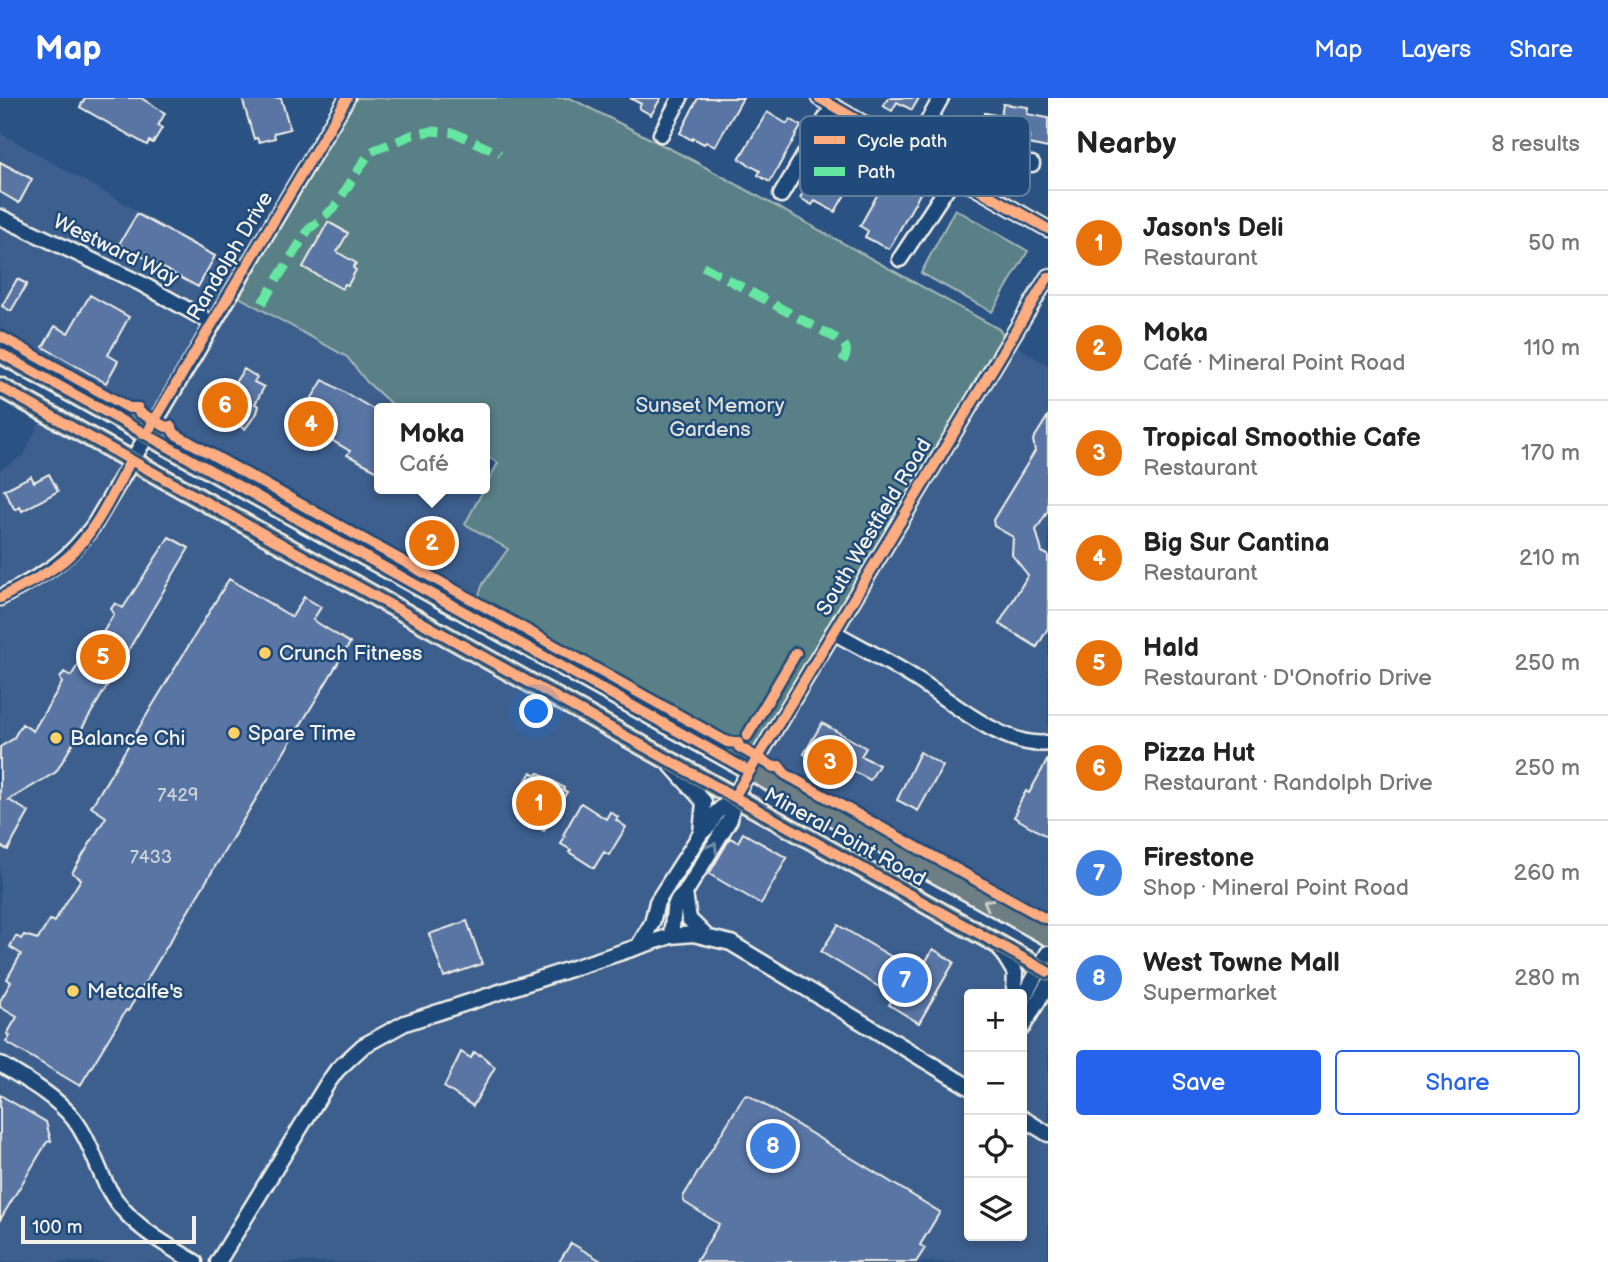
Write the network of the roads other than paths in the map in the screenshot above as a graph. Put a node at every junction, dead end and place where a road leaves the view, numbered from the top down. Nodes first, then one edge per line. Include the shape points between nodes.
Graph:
1 (347, 98) edge
2 (680, 98) edge
3 (818, 98) edge
4 (941, 98) edge
5 (833, 106) junction
6 (827, 116) edge
7 (850, 116) edge
8 (931, 116) edge
9 (661, 134) dead end
10 (800, 162) edge
11 (781, 195) dead end
12 (941, 196) edge
13 (990, 196) edge
14 (0, 217) edge
15 (1048, 229) edge
16 (900, 259) dead end
17 (1048, 277) edge
18 (212, 323) junction
19 (0, 353) edge
20 (0, 387) edge
21 (146, 435) junction
22 (131, 460) junction
23 (0, 598) edge
24 (833, 632) junction
25 (1048, 743) edge
26 (664, 757) junction
27 (749, 771) junction
28 (734, 797) junction
29 (701, 832) junction
30 (685, 893) junction
31 (664, 894) junction
32 (707, 936) junction
33 (1048, 936) edge
34 (669, 937) junction
35 (997, 944) junction
36 (639, 945) junction
37 (1046, 969) edge
38 (1014, 989) edge
39 (1027, 994) edge
40 (1027, 1016) edge
41 (0, 1064) edge
42 (964, 1082) edge
43 (1027, 1121) edge
44 (1048, 1134) edge
45 (195, 1262) edge
46 (218, 1262) edge

1 - 18 street, Randolph Drive
2 - 9 street
3 - 5 street
4 - 8 street
5 - 6 street
5 - 7 street
10 - 11 street
12 - 16 street
13 - 15 street
14 - 18 street, Westward Way via 140,283
17 - 24 street, South Westfield Road
18 - 21 street, Randolph Drive
19 - 21 main road, Mineral Point Road
20 - 22 main road, Mineral Point Road
21 - 22 street, Randolph Drive
21 - 27 main road, Mineral Point Road
22 - 23 street, Randolph Drive via 78,547 51,570
22 - 26 main road, Mineral Point Road
24 - 25 street via 992,727 1037,745
24 - 27 street, South Westfield Road
26 - 28 main road, Mineral Point Road
26 - 29 street via 704,802
27 - 28 street, South Westfield Road
33 -> 27 main road, Mineral Point Road
28 - 29 street
30 -> 28 street via 730,819
28 - 35 main road, Mineral Point Road
29 - 31 street
30 - 32 street via 689,919
30 - 34 street via 674,909
31 - 34 street via 662,922
31 - 36 street
32 - 34 street
32 - 42 street via 748,953
34 - 36 street
35 - 37 main road, Mineral Point Road
35 - 38 street via 1015,973
36 - 46 street via 414,1020 363,1046 327,1084
37 - 39 street
37 - 40 street
41 - 45 street via 72,1116 108,1188 134,1221
43 - 44 street

